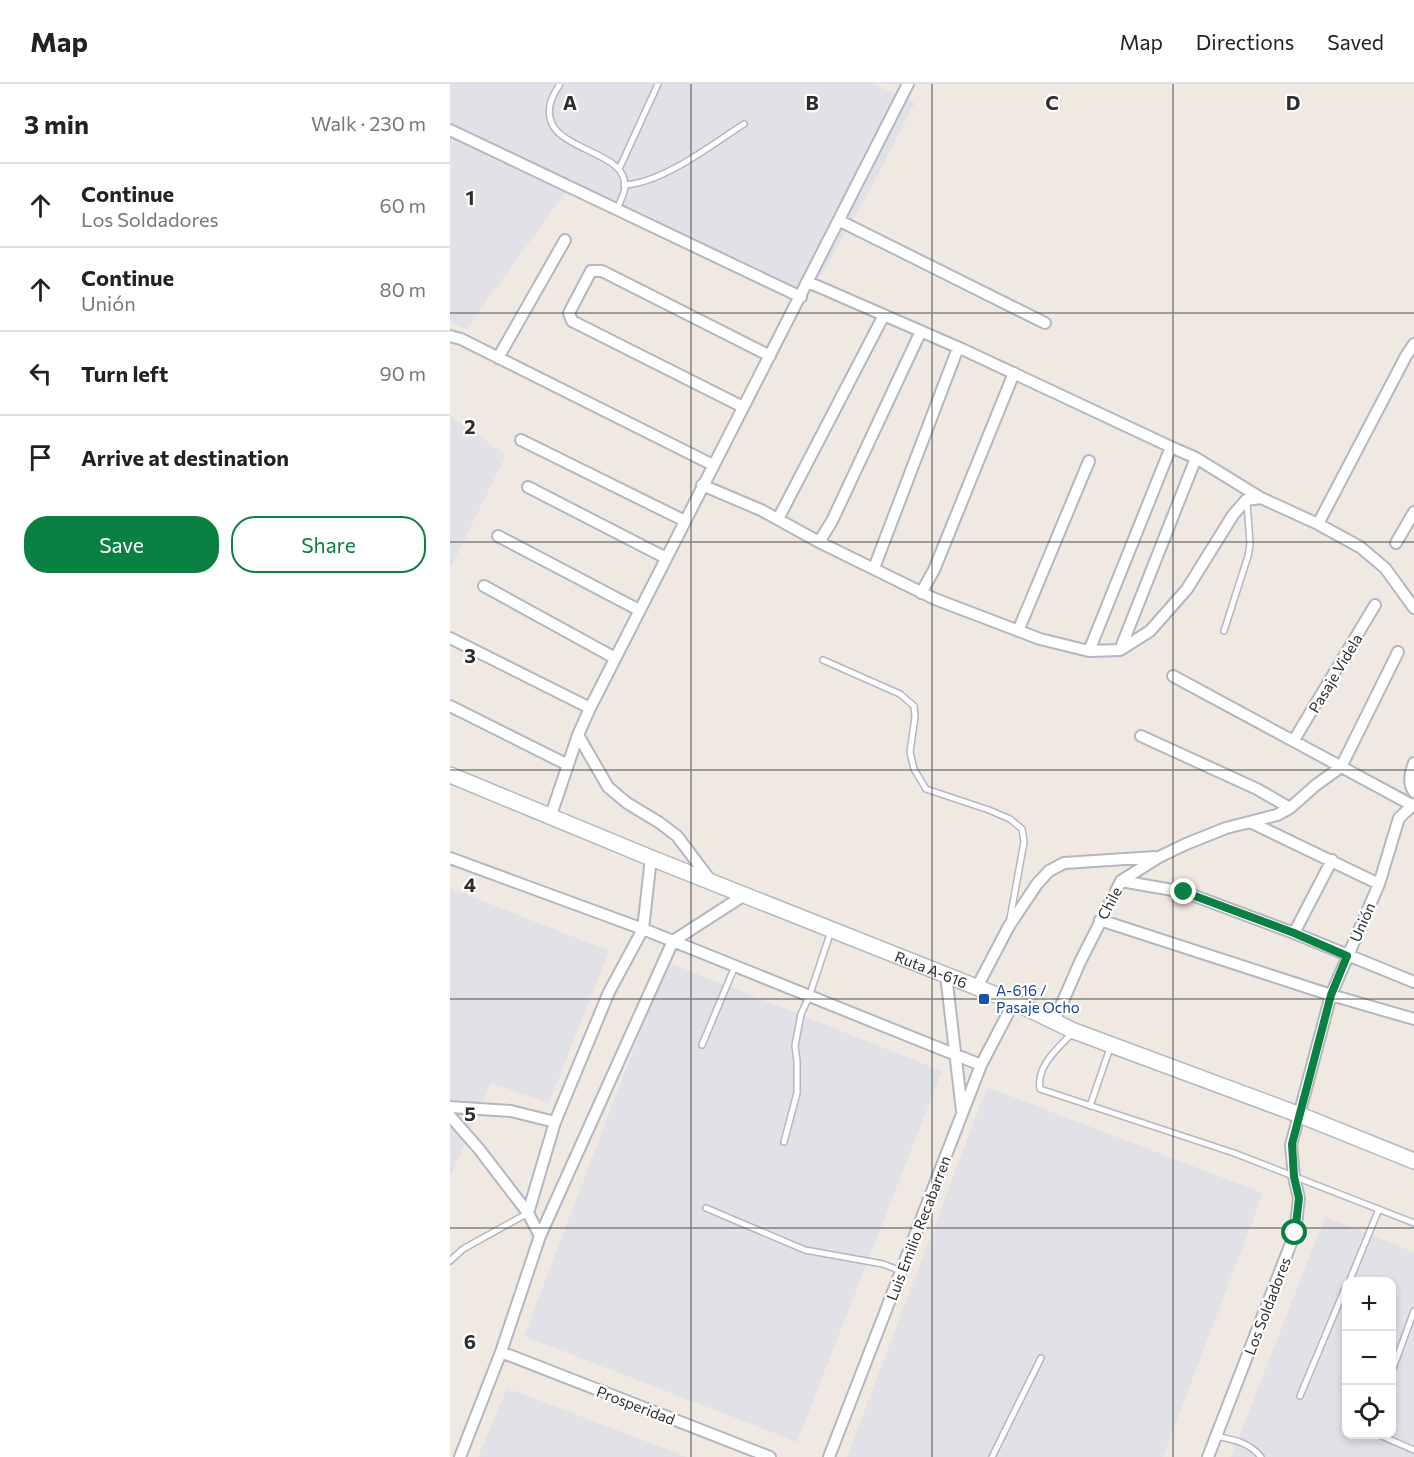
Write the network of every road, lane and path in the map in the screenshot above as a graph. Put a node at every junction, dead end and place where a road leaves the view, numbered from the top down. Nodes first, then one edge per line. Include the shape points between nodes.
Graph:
1 (560, 84) edge
2 (658, 84) edge
3 (908, 84) edge
4 (744, 124) dead end
5 (450, 130) edge
6 (619, 169) junction
7 (624, 185) junction
8 (617, 210) junction
9 (840, 221) junction
10 (565, 240) dead end
11 (808, 282) junction
12 (801, 297) junction
13 (884, 315) junction
14 (1045, 323) dead end
15 (921, 331) junction
16 (450, 336) edge
17 (1414, 344) edge
18 (958, 348) junction
19 (770, 356) junction
20 (498, 358) junction
21 (1014, 373) junction
22 (743, 407) junction
23 (521, 440) dead end
24 (1171, 447) junction
25 (1196, 458) junction
26 (1089, 461) dead end
27 (713, 465) junction
28 (702, 485) junction
29 (528, 487) dead end
30 (1262, 498) junction
31 (1246, 500) junction
32 (1414, 512) edge
33 (778, 519) junction
34 (684, 521) junction
35 (1318, 524) junction
36 (498, 536) dead end
37 (819, 542) junction
38 (1396, 543) dead end
39 (666, 558) junction
40 (874, 568) junction
41 (484, 586) dead end
42 (921, 593) junction
43 (1375, 605) dead end
44 (1414, 608) edge
45 (639, 610) junction
46 (1018, 631) junction
47 (1224, 631) dead end
48 (450, 638) edge
49 (1119, 650) junction
50 (1089, 651) junction
51 (1398, 652) dead end
52 (615, 658) junction
53 (823, 660) dead end
54 (1173, 676) dead end
55 (450, 706) edge
56 (590, 708) junction
57 (578, 735) junction
58 (1141, 736) dead end
59 (1294, 740) junction
60 (1414, 763) edge
61 (568, 765) junction
62 (1341, 767) junction
63 (450, 775) edge
64 (1414, 792) edge
65 (1413, 804) edge
66 (1290, 808) junction
67 (551, 815) junction
68 (1250, 822) junction
69 (1159, 856) junction
70 (450, 858) edge
71 (651, 858) junction
72 (1332, 860) junction
73 (1121, 880) junction
74 (711, 881) junction
75 (1379, 884) junction
76 (746, 894) junction
77 (1100, 920) junction
78 (1009, 926) junction
79 (644, 929) junction
80 (832, 929) junction
81 (1294, 933) junction
82 (673, 941) junction
83 (1347, 956) junction
84 (735, 966) junction
85 (946, 975) junction
86 (1414, 982) edge
87 (977, 987) junction
88 (1331, 995) junction
89 (809, 997) junction
90 (1014, 1002) junction
91 (1414, 1019) edge
92 (1054, 1022) junction
93 (1074, 1031) junction
94 (1111, 1044) junction
95 (702, 1045) dead end
96 (956, 1055) junction
97 (981, 1065) junction
98 (1090, 1106) junction
99 (450, 1107) edge
100 (963, 1114) junction
101 (1300, 1115) junction
102 (450, 1116) edge
103 (555, 1122) junction
104 (784, 1142) dead end
105 (1414, 1161) edge
106 (1294, 1177) junction
107 (706, 1208) dead end
108 (1379, 1209) junction
109 (528, 1213) junction
110 (1414, 1223) edge
111 (540, 1236) junction
112 (450, 1261) edge
113 (901, 1271) junction
114 (1351, 1277) edge
115 (1342, 1298) edge
116 (1414, 1311) edge
117 (501, 1352) junction
118 (1041, 1358) dead end
119 (1396, 1360) edge
120 (1300, 1396) dead end
121 (1216, 1436) junction
122 (1389, 1439) edge
123 (1414, 1450) edge
124 (460, 1457) edge
125 (770, 1457) edge
126 (829, 1457) edge
127 (992, 1457) edge
128 (1208, 1457) edge
129 (1261, 1457) edge

1 - 6 lane via 551,101 554,128 561,136
2 - 6 lane
3 - 9 street
4 - 7 lane via 658,177
5 - 8 street
6 - 7 lane
7 - 8 lane
8 - 12 street
9 - 11 street
9 - 14 street
10 - 20 street
11 - 12 street
11 - 13 street
12 - 19 street
13 - 15 street
13 - 33 street
15 - 18 street
15 - 37 street
16 - 20 street
17 - 35 street
18 - 21 street
18 - 40 street
19 - 22 street
19 - 22 street via 602,271 591,271 569,313 572,321
20 - 27 street
21 - 24 street
21 - 42 street via 934,570
22 - 27 street
23 - 34 street
24 - 25 street
24 - 50 street
25 - 30 street
25 - 49 street
26 - 46 street
27 - 28 street
28 - 33 street
28 - 34 street
29 - 39 street
30 - 31 street
30 - 35 street
31 - 47 lane via 1250,544
31 - 49 street via 1187,589 1150,631
32 - 38 street
33 - 37 street
34 - 39 street
35 - 44 street via 1360,547 1385,568
36 - 45 street
37 - 40 street
39 - 45 street
40 - 42 street
41 - 52 street
42 - 46 street
43 - 59 street, Pasaje Videla
45 - 52 street
46 - 50 street
48 - 56 street
49 - 50 street
51 - 62 street
52 - 56 street
53 - 78 lane via 900,694 914,706 910,752 914,769 926,789 989,810 1022,829 1024,842
54 - 59 street
55 - 61 street
56 - 57 street
57 - 61 street
57 - 74 street via 608,787 677,836
58 - 66 street
59 - 62 street
60 - 64 street via 1410,772
61 - 67 street
62 - 65 street
62 - 66 street, Chile
63 - 67 main road, Ruta A-616
65 - 75 street, Unión via 1399,818
66 - 68 street, Chile
67 - 71 main road, Ruta A-616
68 - 69 street, Chile
68 - 72 street
69 - 73 street, Chile
69 - 78 street via 1064,863 1037,884
70 - 79 street
71 - 74 main road, Ruta A-616
71 - 79 street
72 - 75 street
72 - 81 street
73 - 77 street, Chile
73 - 81 street via 1184,892
74 - 76 main road, Ruta A-616
75 - 83 street, Unión
76 - 80 main road, Ruta A-616
76 - 82 street
77 - 88 street
77 - 92 street, Chile
78 - 87 street
79 - 82 street
79 - 103 street via 609,992
80 - 85 main road, Ruta A-616
80 - 89 lane
81 - 83 street
82 - 84 street
82 - 111 street
83 - 86 street
83 - 88 street, Unión
84 - 89 street
84 - 95 lane
85 - 87 main road, Ruta A-616
85 - 96 street
87 - 90 main road, Ruta A-616
88 - 91 street
88 - 101 street, Unión
89 - 96 street
89 - 104 lane via 801,1014 795,1046 797,1093
90 - 92 main road, Ruta A-616
90 - 97 street, Luis Emilio Recabarren
92 - 93 main road, Ruta A-616
93 - 94 main road, Ruta A-616
93 - 98 lane via 1041,1068 1040,1089
94 - 98 lane
94 - 101 main road, Ruta A-616
96 - 97 street
96 - 100 street
97 - 100 street, Luis Emilio Recabarren
98 - 106 lane
99 - 103 street via 511,1111
100 - 113 street, Luis Emilio Recabarren
101 - 105 main road, Ruta A-616
101 - 106 street, Los Soldadores via 1292,1144
102 - 109 street
103 - 109 street
106 - 108 lane
106 - 121 street, Los Soldadores via 1299,1198 1295,1233
107 - 113 lane via 805,1250
108 - 110 lane
108 - 114 lane
109 - 111 street
109 - 112 lane via 463,1249
111 - 117 street
113 - 126 street, Luis Emilio Recabarren
115 - 120 lane
116 - 119 lane
117 - 124 street
117 - 125 street, Prosperidad
118 - 127 lane
121 - 128 street, Los Soldadores
121 - 129 lane via 1244,1442
122 - 123 lane

